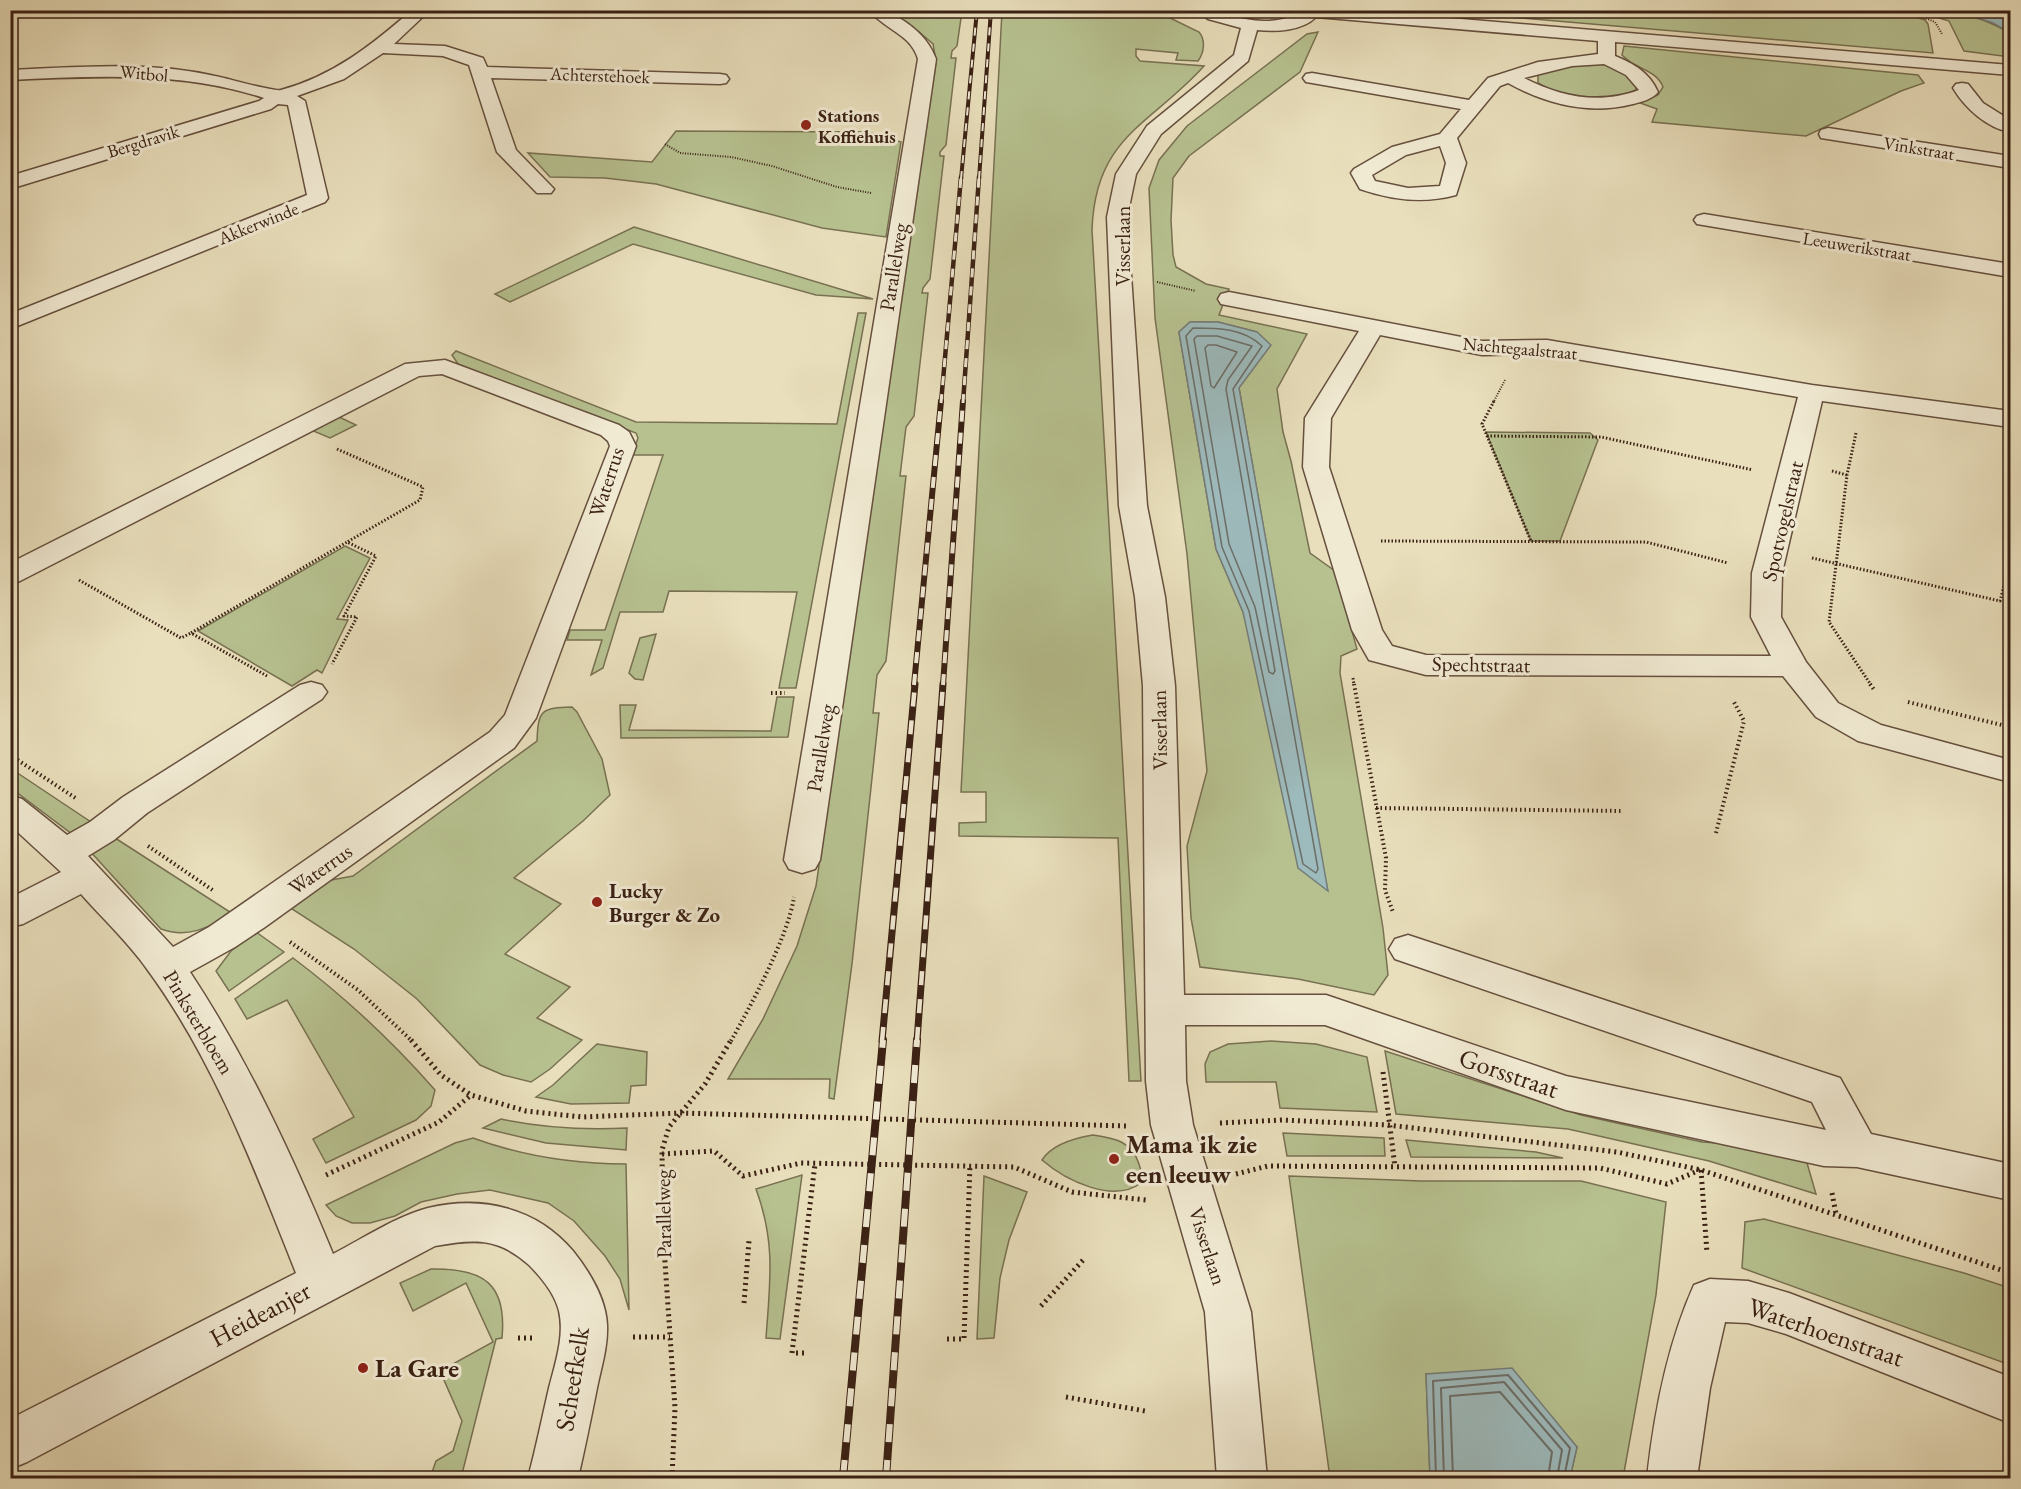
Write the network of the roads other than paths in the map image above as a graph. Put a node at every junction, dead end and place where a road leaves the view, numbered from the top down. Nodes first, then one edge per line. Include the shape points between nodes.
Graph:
1 (422, 10) edge
2 (877, 10) edge
3 (1204, 10) edge
4 (1314, 11) edge
5 (1250, 25) junction
6 (1607, 36) junction
7 (379, 48) junction
8 (1606, 59) junction
9 (2010, 70) edge
10 (481, 72) junction
11 (10, 75) edge
12 (1510, 77) junction
13 (1311, 78) dead end
14 (720, 79) dead end
15 (1962, 88) dead end
16 (275, 98) junction
17 (1474, 106) junction
18 (2010, 127) edge
19 (1828, 135) dead end
20 (1447, 138) junction
21 (2010, 162) edge
22 (10, 183) edge
23 (543, 189) dead end
24 (1704, 220) dead end
25 (2010, 271) edge
26 (1229, 299) road end
27 (10, 322) edge
28 (1373, 327) junction
29 (1812, 392) junction
30 (2010, 419) edge
31 (10, 575) edge
32 (1792, 666) junction
33 (308, 695) road end
34 (2010, 771) edge
35 (10, 807) edge
36 (802, 860) road end
37 (76, 864) junction
38 (10, 914) edge
39 (1408, 949) road end
40 (167, 967) junction
41 (1163, 1010) junction
42 (1857, 1149) junction
43 (2010, 1182) edge
44 (518, 1230) joint
45 (322, 1282) junction
46 (2010, 1400) edge
47 (10, 1445) edge
48 (553, 1479) edge
49 (1242, 1479) edge
50 (1672, 1479) edge

1 - 7 street
2 - 36 street, Parallelweg via 915,37 927,59
3 - 5 street via 1228,22
4 - 5 street via 1293,23
4 - 6 street
5 - 41 street, Visserlaan via 1242,57 1154,130 1126,174 1117,217 1133,506 1150,597 1159,686
6 - 8 street
6 - 9 street
7 - 10 street via 446,51 477,62
7 - 16 street via 338,75
8 - 12 street via 1538,67
8 - 12 street via 1645,80 1649,92 1633,100 1601,106 1577,105 1534,91
10 - 14 street, Achterstehoek
10 - 23 street via 507,152
11 - 16 street, Witbol via 115,70 206,79 269,93
12 - 17 street via 1494,82
13 - 17 street
15 - 18 street via 1983,111
16 - 22 street, Bergdravik via 265,105
16 - 27 street, Akkerwinde via 296,101 318,198
17 - 20 street
19 - 21 street, Vinkstraat
20 - 20 street via 1400,151 1361,173 1367,185 1390,193 1424,196 1449,191 1456,163
24 - 25 street, Leeuwerikstraat
26 - 28 street, Nachtegaalstraat
28 - 29 street, Nachtegaalstraat via 1482,348 1547,347
28 - 32 street, Spechtstraat via 1318,418 1316,467 1367,630 1380,652 1426,665
29 - 30 street
29 - 32 street, Spotvogelstraat via 1770,561 1766,616
31 - 40 street, Waterrus via 414,369 445,367 620,437 623,446 513,730 252,917
32 - 34 street, Spotvogelstraat via 1827,710 1870,733
33 - 37 street via 135,805 102,831
35 - 37 street, Pinksterbloem
37 - 38 street
37 - 40 street, Pinksterbloem
39 - 42 street via 1826,1090
40 - 45 street, Pinksterbloem via 224,1062 286,1193
41 - 42 street, Gorsstraat via 1326,1010 1566,1094 1824,1148
41 - 49 street, Visserlaan via 1172,1125 1228,1312
42 - 43 street, Gorsstraat
44 - 45 street, Heideanjer via 487,1221 427,1228
44 - 48 street, Scheefkelk via 548,1252 571,1284 583,1317 580,1360
45 - 47 street, Heideanjer
46 - 50 street, Waterhoenstraat via 1790,1314 1748,1302 1710,1300 1700,1324 1689,1375

